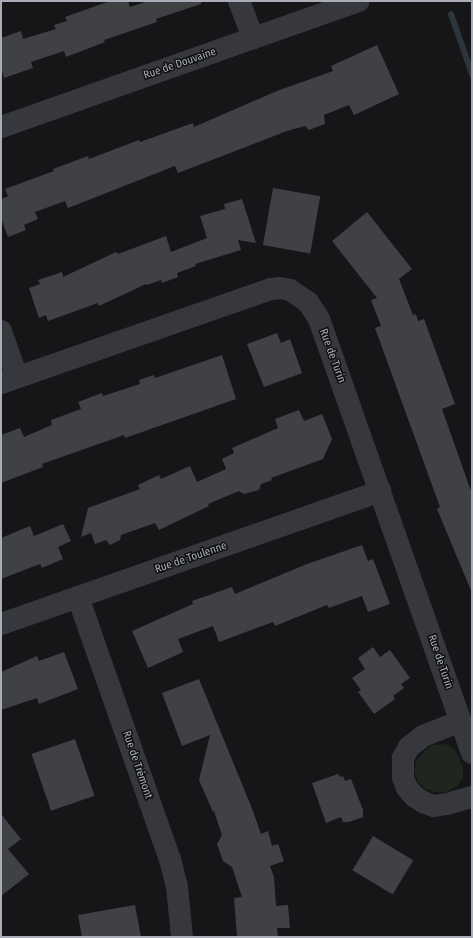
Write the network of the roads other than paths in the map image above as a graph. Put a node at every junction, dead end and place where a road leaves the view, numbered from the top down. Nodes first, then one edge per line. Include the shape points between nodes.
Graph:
1 (239, 1) edge
2 (358, 1) edge
3 (253, 38) junction
4 (1, 127) edge
5 (1, 331) edge
6 (9, 380) edge
7 (380, 491) junction
8 (78, 597) junction
9 (1, 624) edge
10 (461, 721) junction
11 (472, 753) edge
12 (472, 797) edge
13 (182, 937) edge

1 - 3 street
2 - 3 street, Rue de Douvaine
3 - 4 street, Rue de Douvaine
5 - 6 street
6 - 7 street, Rue de Turin via 270,289 290,290 308,302 319,319
7 - 8 street, Rue de Toulenne
7 - 10 street, Rue de Turin
8 - 9 street, Rue de Toulenne
8 - 13 street, Rue de Trémont via 170,859 177,887
10 - 11 street, Rue de Turin
10 - 12 street via 423,736 409,747 403,758 403,778 407,788 423,802 434,806

